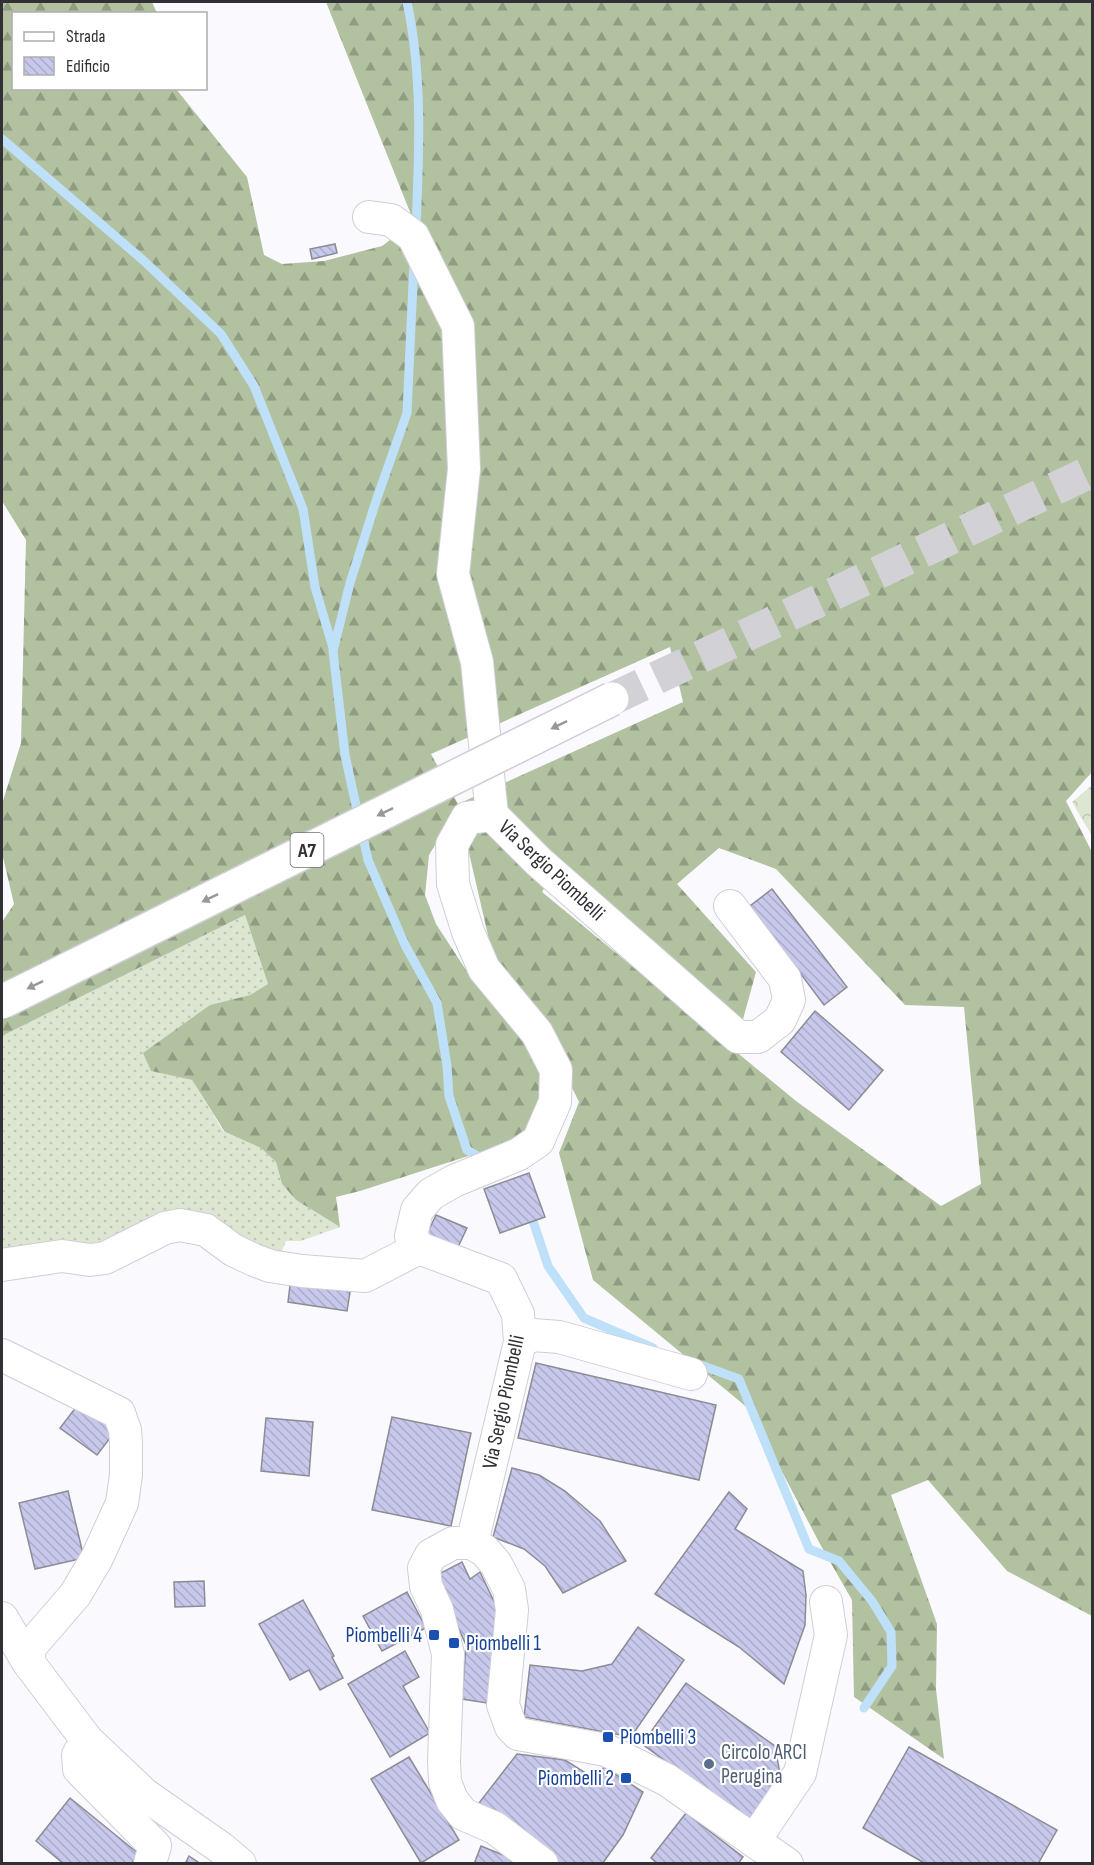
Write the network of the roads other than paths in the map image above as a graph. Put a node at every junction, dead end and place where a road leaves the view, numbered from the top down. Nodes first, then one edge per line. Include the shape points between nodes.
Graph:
1 (369, 217) dead end
2 (612, 699) tunnel mouth
3 (492, 815) junction
4 (730, 906) dead end
5 (2, 1002) edge
6 (419, 1248) junction
7 (2, 1264) edge
8 (520, 1342) junction
9 (2, 1355) edge
10 (691, 1374) dead end
11 (472, 1543) junction
12 (826, 1602) dead end
13 (2, 1618) edge
14 (28, 1662) junction
15 (87, 1740) junction
16 (754, 1841) junction
17 (150, 1863) edge
18 (240, 1863) edge
19 (542, 1863) edge
20 (787, 1863) edge

1 - 3 street via 391,220 413,236 458,326 464,469 453,574 477,662
2 -> 5 highway, A7, bridge
3 - 4 street, Via Sergio Piombelli via 539,862 738,1037 758,1037 780,1020 789,1000 785,979
3 - 6 street, Via Sergio Piombelli via 467,818 452,845 453,884 484,969 537,1034 556,1070 555,1102 538,1141 519,1154 454,1180 431,1194 417,1210 411,1236
6 - 7 street via 365,1276 302,1271 254,1260 206,1230 180,1225 165,1228 105,1258 62,1256
6 - 8 street, Via Sergio Piombelli via 501,1279 518,1314
8 - 10 street via 533,1335 560,1336
8 - 11 street, Via Sergio Piombelli
9 - 14 street via 119,1413 125,1430 122,1503 97,1558 75,1595 30,1647
11 - 16 street via 490,1557 508,1588 512,1610 503,1705 511,1727 518,1734 606,1750 667,1780
11 - 19 street via 445,1546 431,1555 424,1568 448,1654 445,1782 463,1814 495,1828
12 - 16 street via 831,1635 800,1773
13 - 14 street
14 - 15 street
15 - 17 street via 78,1755 79,1769 155,1846
15 - 18 street via 144,1794
16 - 20 street

